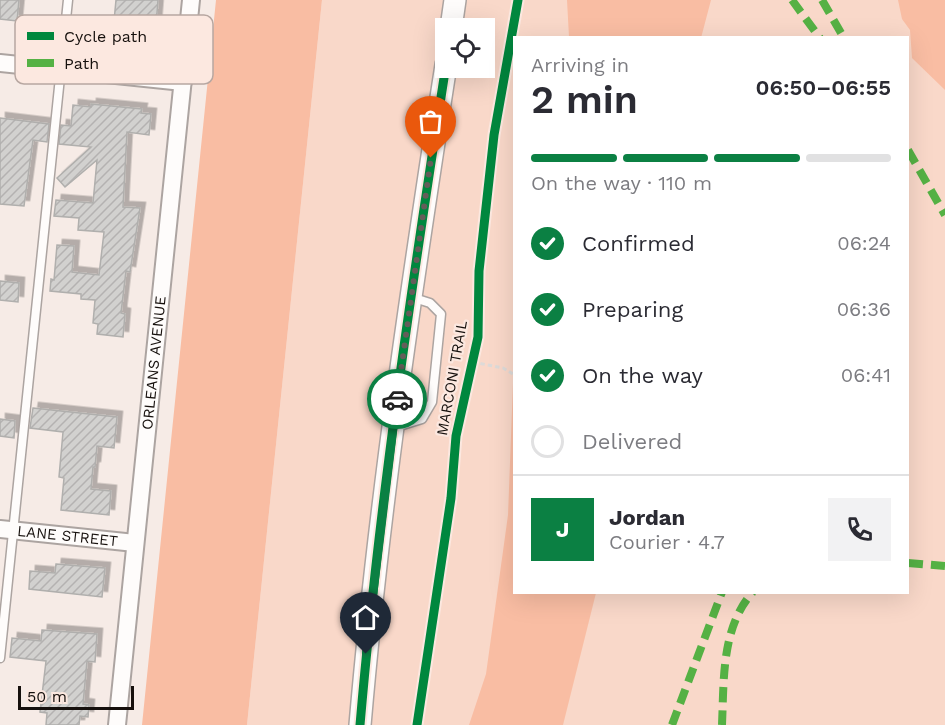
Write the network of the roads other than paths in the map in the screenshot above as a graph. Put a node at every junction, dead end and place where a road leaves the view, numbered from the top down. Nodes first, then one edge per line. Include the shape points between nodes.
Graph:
1 (68, 0) edge
2 (191, 0) edge
3 (455, 0) edge
4 (66, 15) edge
5 (190, 15) edge
6 (452, 18) edge
7 (0, 63) edge
8 (15, 64) edge
9 (444, 78) edge
10 (59, 84) edge
11 (183, 84) edge
12 (410, 297) junction
13 (393, 428) junction
14 (7, 530) edge
15 (135, 543) junction
16 (0, 658) edge
17 (117, 725) edge
18 (360, 725) edge

1 - 4 lane
2 - 5 street, ORLEANS AVENUE
3 - 6 street
7 - 8 street
9 - 12 street
10 - 14 lane
11 - 15 street, ORLEANS AVENUE
12 - 13 street
12 - 13 lane via 430,303 441,314 432,402 422,419
13 - 18 street via 370,607
14 - 15 street, LANE STREET
14 - 16 lane
15 - 17 street, ORLEANS AVENUE

